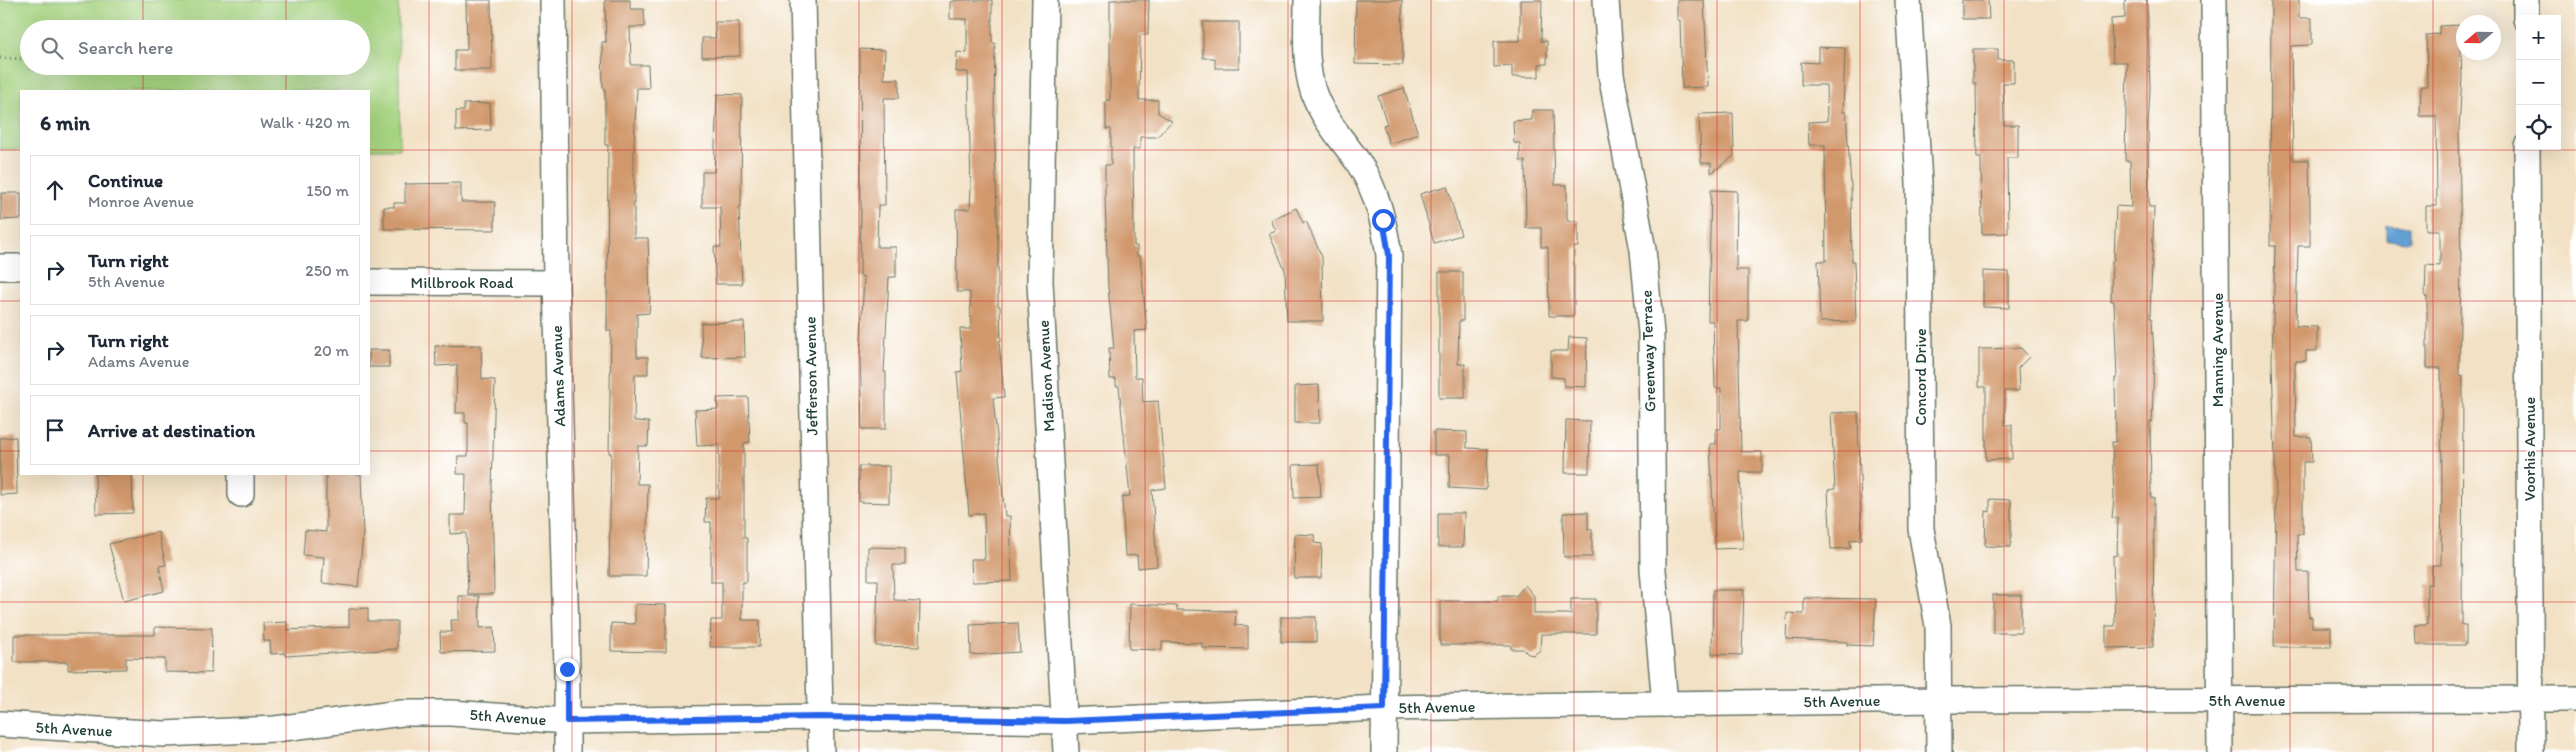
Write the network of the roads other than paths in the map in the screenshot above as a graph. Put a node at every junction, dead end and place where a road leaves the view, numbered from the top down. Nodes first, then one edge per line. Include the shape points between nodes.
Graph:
1 (553, 0) edge
2 (803, 0) edge
3 (1045, 0) edge
4 (1307, 0) edge
5 (1606, 0) edge
6 (1908, 0) edge
7 (2214, 0) edge
8 (2526, 0) edge
9 (2526, 15) edge
10 (2527, 150) edge
11 (0, 267) edge
12 (20, 267) edge
13 (370, 282) edge
14 (556, 283) junction
15 (2530, 699) junction
16 (2576, 699) edge
17 (1940, 700) junction
18 (2219, 700) junction
19 (1665, 704) junction
20 (1384, 708) junction
21 (820, 717) junction
22 (567, 721) junction
23 (1065, 721) junction
24 (0, 724) edge
25 (567, 752) edge
26 (821, 752) edge
27 (1066, 752) edge
28 (1384, 752) edge
29 (1939, 752) edge
30 (2220, 752) edge
31 (2531, 752) edge

1 - 14 street, Adams Avenue
2 - 21 street, Jefferson Avenue
3 - 23 street, Madison Avenue via 1040,282
4 - 20 street via 1308,69 1313,91 1324,117 1373,189 1389,255
5 - 19 street, Greenway Terrace via 1612,74 1643,250 1651,334 1652,570
6 - 17 street, Concord Drive via 1919,183 1921,529 1938,626
7 - 18 street, Manning Avenue
8 - 9 street
10 - 15 street, Voorhis Avenue
11 - 12 street
13 - 14 street, Millbrook Road
14 - 22 street, Adams Avenue
15 - 16 street, 5th Avenue
15 - 18 street, 5th Avenue
15 - 31 street, Voorhis Avenue
17 - 18 street, 5th Avenue
17 - 19 street, 5th Avenue
17 - 29 street, Concord Drive
18 - 30 street, Manning Avenue
19 - 20 street, 5th Avenue
20 - 23 street, 5th Avenue
20 - 28 street
21 - 22 street, 5th Avenue
21 - 23 street, 5th Avenue
21 - 26 street, Jefferson Avenue
22 - 24 street, 5th Avenue via 402,713 275,729 164,734
22 - 25 street, Adams Avenue
23 - 27 street, Madison Avenue

